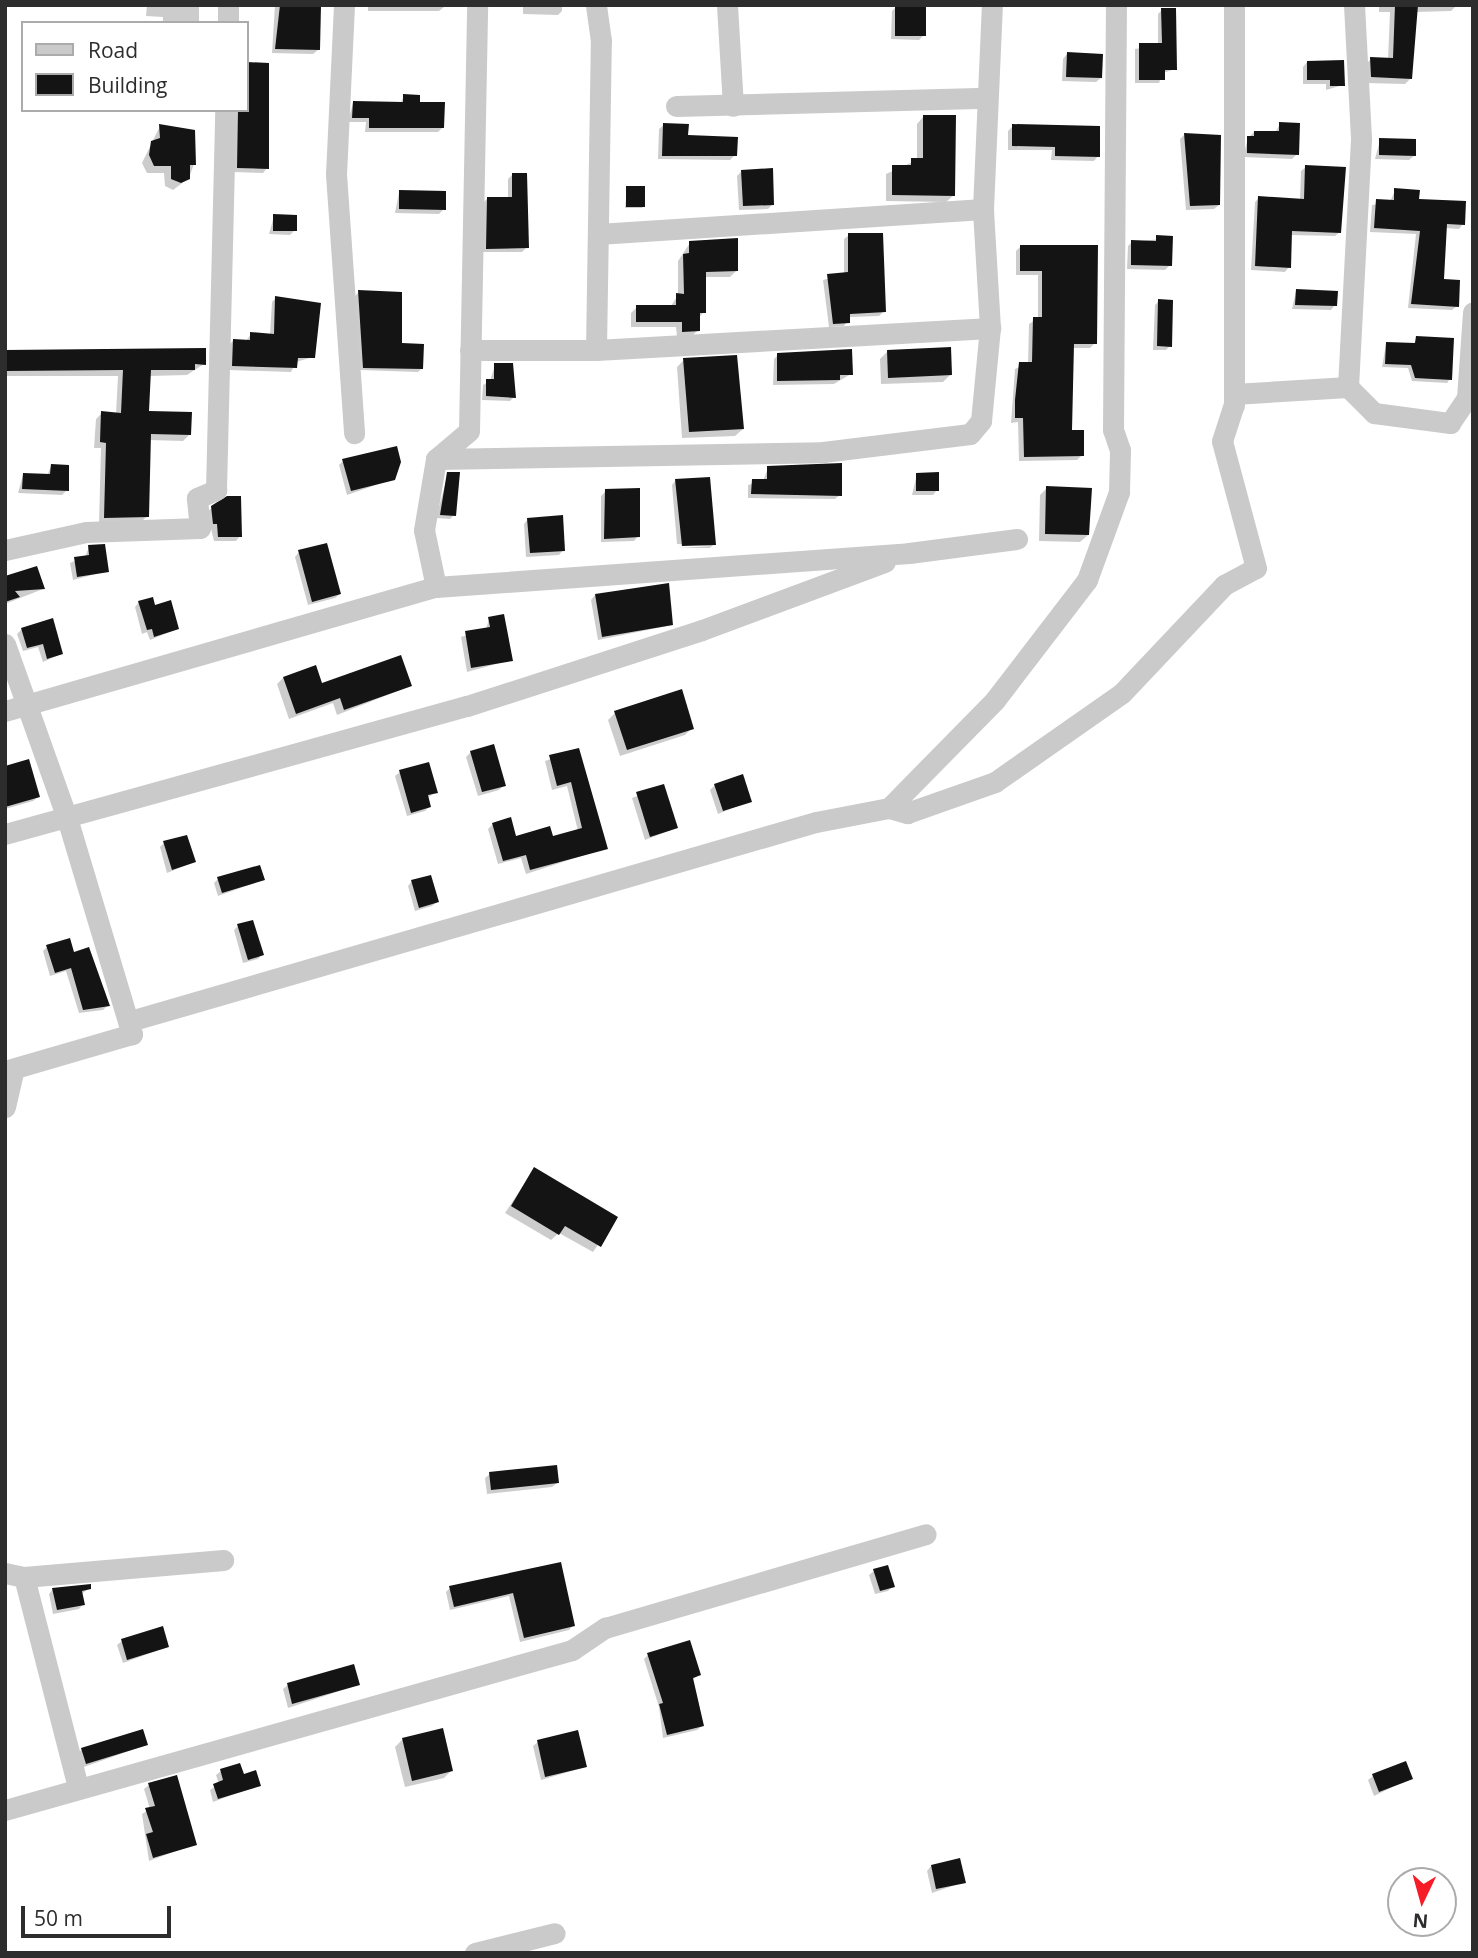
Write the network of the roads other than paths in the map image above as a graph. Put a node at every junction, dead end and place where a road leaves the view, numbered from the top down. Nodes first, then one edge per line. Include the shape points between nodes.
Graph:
1 (344, 5) edge
2 (477, 5) edge
3 (596, 5) edge
4 (727, 5) edge
5 (992, 5) edge
6 (1116, 5) edge
7 (1234, 5) edge
8 (1354, 5) edge
9 (988, 97) junction
10 (676, 106) dead end
11 (733, 106) junction
12 (225, 112) edge
13 (983, 209) junction
14 (598, 234) junction
15 (1473, 312) edge
16 (990, 328) junction
17 (470, 350) junction
18 (596, 350) junction
19 (1348, 387) junction
20 (1234, 394) junction
21 (354, 433) dead end
22 (436, 459) junction
23 (1017, 539) dead end
24 (5, 550) edge
25 (909, 553) junction
26 (436, 587) junction
27 (5, 643) edge
28 (29, 704) junction
29 (5, 711) edge
30 (888, 808) junction
31 (66, 818) junction
32 (5, 834) edge
33 (131, 1028) junction
34 (10, 1070) edge
35 (5, 1107) edge
36 (926, 1534) dead end
37 (223, 1560) dead end
38 (15, 1575) edge
39 (78, 1788) junction
40 (7, 1805) edge
41 (555, 1933) dead end
42 (475, 1953) edge

1 - 21 street via 337,174
2 - 17 street
3 - 14 street via 601,41
4 - 11 street
5 - 9 street
6 - 30 street via 1113,430 1120,450 1119,492 1087,580 995,700
7 - 20 street
8 - 19 street via 1361,138
9 - 11 street
9 - 13 street
10 - 11 street
12 - 24 street via 216,490 197,499 200,528 86,531
13 - 14 street
13 - 16 street
14 - 18 street
15 - 19 street via 1467,398 1450,423 1374,413
16 - 18 street
16 - 22 street via 981,421 971,434 954,439 823,452
17 - 18 street
17 - 22 street via 469,431
19 - 20 street
20 - 30 street via 1222,441 1256,568 1224,585 1122,694 995,782 907,813
22 - 26 street via 424,530
23 - 25 street
25 - 26 street
25 - 31 street via 702,630 467,706
26 - 28 street
27 - 28 street
28 - 29 street
28 - 31 street
30 - 33 street via 816,822
31 - 32 street
31 - 33 street
33 - 34 street
34 - 35 street
36 - 39 street via 605,1628 572,1650
37 - 38 street
38 - 39 street
39 - 40 street
41 - 42 street

